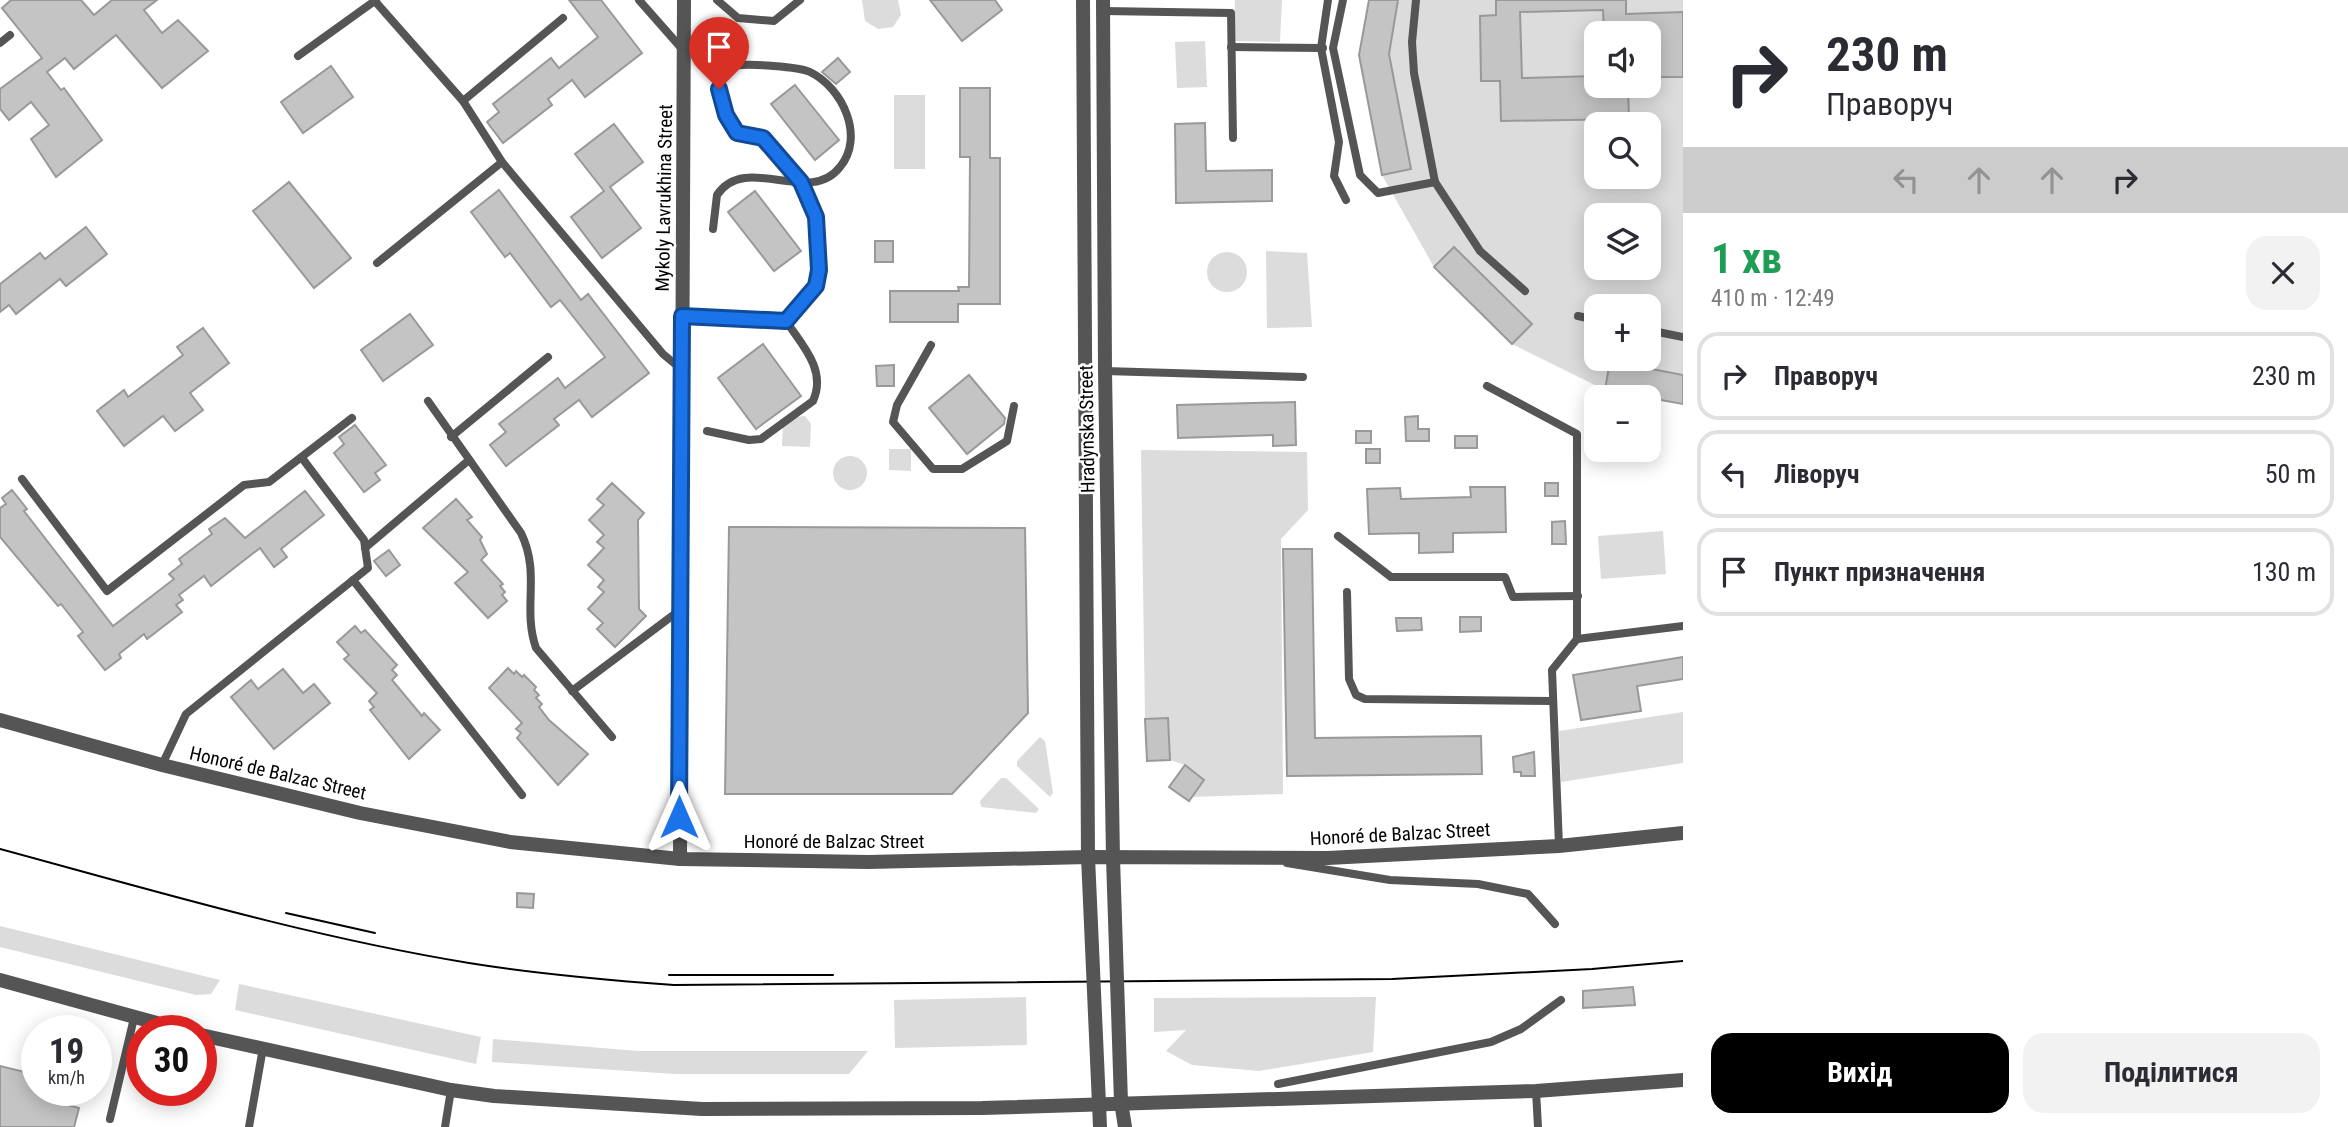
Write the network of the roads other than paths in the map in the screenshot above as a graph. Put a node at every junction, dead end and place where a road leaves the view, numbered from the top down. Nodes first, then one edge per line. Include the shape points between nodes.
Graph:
1 (375, 0) edge
2 (639, 0) edge
3 (684, 0) edge
4 (718, 0) edge
5 (800, 0) edge
6 (1083, 0) edge
7 (1328, 0) edge
8 (1343, 0) edge
9 (1416, 0) edge
10 (1103, 6) edge
11 (563, 18) dead end
12 (9, 35) dead end
13 (0, 43) edge
14 (1231, 47) junction
15 (1321, 48) junction
16 (1333, 48) junction
17 (684, 51) junction
18 (298, 56) dead end
19 (463, 101) junction
20 (1233, 138) dead end
21 (502, 162) junction
22 (801, 182) junction
23 (1435, 182) junction
24 (1346, 200) dead end
25 (713, 229) dead end
26 (377, 263) dead end
27 (1525, 291) dead end
28 (682, 316) junction
29 (1578, 316) dead end
30 (1584, 317) edge
31 (786, 321) junction
32 (1661, 333) edge
33 (1683, 337) edge
34 (931, 345) dead end
35 (548, 358) dead end
36 (681, 369) junction
37 (1105, 371) junction
38 (1303, 377) dead end
39 (1487, 386) dead end
40 (428, 401) dead end
41 (1014, 406) dead end
42 (352, 418) dead end
43 (707, 431) dead end
44 (451, 437) junction
45 (302, 458) junction
46 (469, 460) junction
47 (22, 479) dead end
48 (1338, 536) dead end
49 (365, 548) junction
50 (353, 580) junction
51 (1347, 592) dead end
52 (1578, 596) junction
53 (680, 610) junction
54 (1683, 626) edge
55 (1577, 639) junction
56 (572, 691) junction
57 (1553, 701) junction
58 (0, 720) edge
59 (612, 737) dead end
60 (162, 765) junction
61 (522, 795) dead end
62 (1683, 833) edge
63 (1559, 846) junction
64 (1088, 857) junction
65 (1113, 858) junction
66 (1256, 858) junction
67 (680, 859) junction
68 (1555, 924) dead end
69 (0, 980) edge
70 (1561, 1000) dead end
71 (126, 1016) edge
72 (217, 1038) edge
73 (263, 1048) junction
74 (126, 1052) edge
75 (1683, 1080) edge
76 (1278, 1084) dead end
77 (451, 1090) junction
78 (1536, 1091) junction
79 (1121, 1102) junction
80 (1099, 1104) junction
81 (110, 1119) dead end
82 (249, 1127) edge
83 (445, 1127) edge
84 (1100, 1127) edge
85 (1125, 1127) edge
86 (1538, 1127) edge

1 - 18 lane
1 - 19 lane
2 - 17 lane
3 - 17 street, Mykoly Lavrukhina Street
4 - 5 lane via 738,18 774,21
6 - 64 street, Hradynska Street
7 - 15 lane
8 - 16 lane
9 - 23 lane via 1414,73
10 - 14 lane via 1231,13
10 - 37 street, Hradynska Street
11 - 19 lane
12 - 13 lane
14 - 15 lane
14 - 20 lane
15 - 16 lane
15 - 24 lane via 1339,142 1334,176
16 - 23 lane via 1360,175 1378,193
17 - 28 street, Mykoly Lavrukhina Street
19 - 21 lane
21 - 26 lane
21 - 36 lane via 663,354
22 - 22 lane via 763,138 744,137 733,128 719,89 720,78 729,68 741,65 811,72 840,101 851,130 846,157 828,178
22 - 25 lane via 734,180 717,195
22 - 31 lane via 814,207 819,270 816,286
23 - 27 lane via 1480,251
28 - 31 lane
28 - 36 street, Mykoly Lavrukhina Street
29 - 30 lane
31 - 43 lane via 814,362 813,401 761,439
32 - 33 lane
34 - 41 lane via 897,405 893,422 933,470 962,469 1007,441
35 - 44 lane
36 - 53 street, Mykoly Lavrukhina Street
37 - 38 lane
37 - 65 street, Hradynska Street
39 - 52 lane via 1577,434
40 - 44 lane
42 - 45 lane
44 - 46 lane
45 - 47 lane via 269,482 244,485 107,591
45 - 49 lane via 364,540
46 - 49 lane
46 - 56 lane via 530,553 531,632 536,648
48 - 52 lane via 1391,577 1505,577 1513,597
49 - 50 lane via 368,568
50 - 60 lane via 186,714
50 - 61 lane
51 - 57 lane via 1349,679 1356,695 1365,699
52 - 55 lane
53 - 56 lane
53 - 67 street, Mykoly Lavrukhina Street
54 - 55 lane
55 - 57 lane via 1552,670
56 - 59 lane
57 - 63 lane
58 - 60 street, Honoré de Balzac Street
60 - 67 street, Honoré de Balzac Street via 360,813 510,842
62 - 63 street, Honoré de Balzac Street
63 - 66 street, Honoré de Balzac Street
64 - 65 street, Honoré de Balzac Street
64 - 67 street, Honoré de Balzac Street via 868,862
64 - 80 street, Hradynska Street, bridge
65 - 66 street, Honoré de Balzac Street
65 - 79 street, Hradynska Street, bridge
66 - 68 lane via 1390,880 1478,884 1528,894
69 - 71 street
70 - 76 lane via 1521,1029 1491,1042
72 - 73 street
73 - 77 street
73 - 82 lane
74 - 81 lane
75 - 78 street
77 - 80 street via 702,1109
77 - 83 lane
78 - 79 street
78 - 86 lane
79 - 80 street
79 - 85 street, Hradynska Street
80 - 84 street, Hradynska Street

